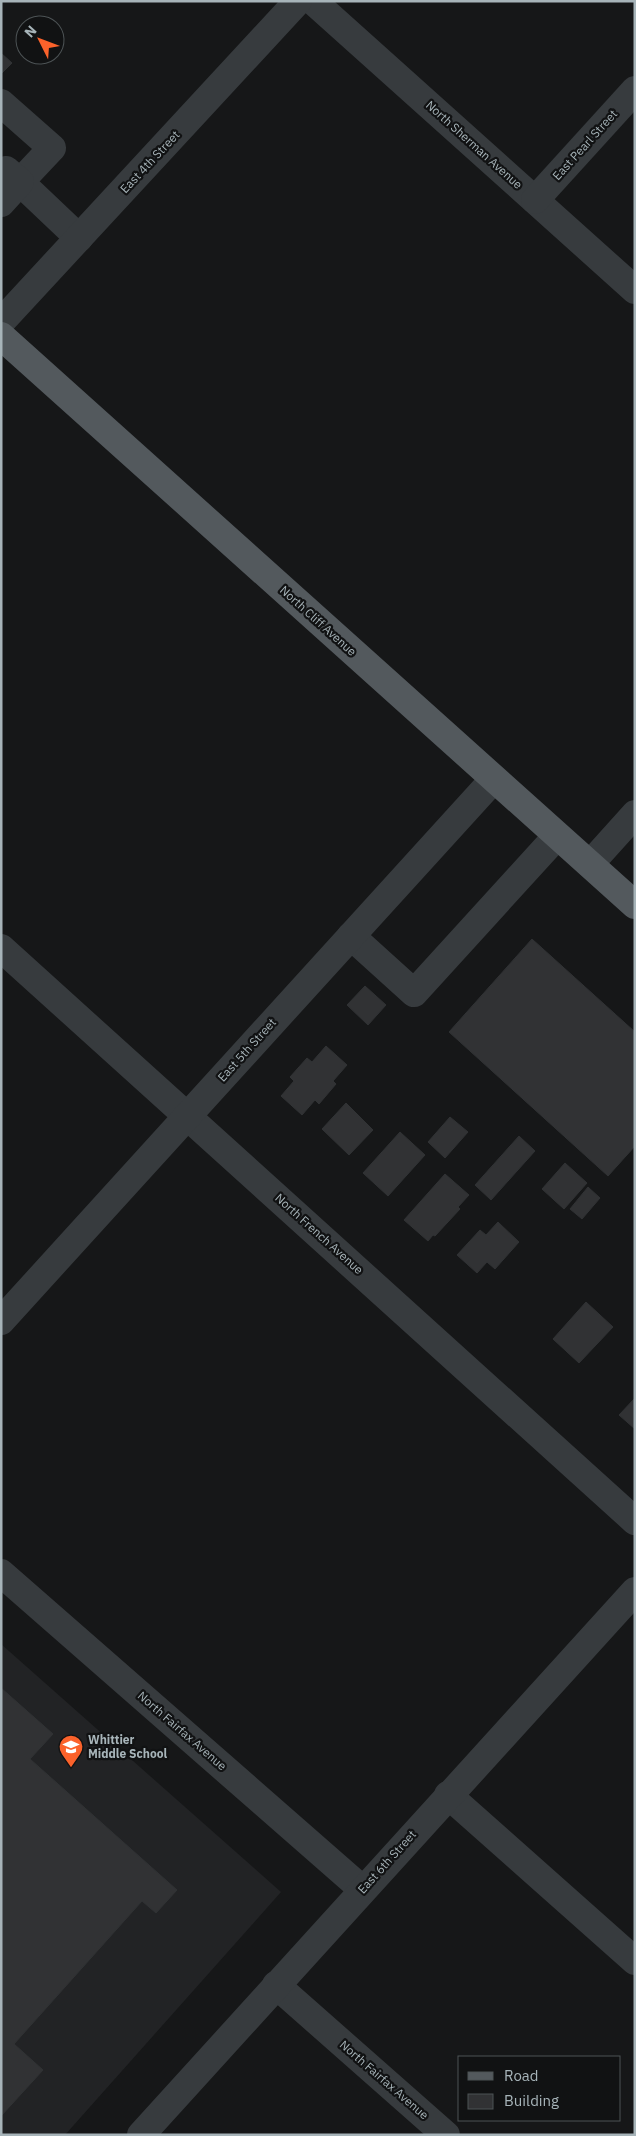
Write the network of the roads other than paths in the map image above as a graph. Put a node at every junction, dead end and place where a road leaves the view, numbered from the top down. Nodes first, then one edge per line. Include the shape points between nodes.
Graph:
1 (298, 1) edge
2 (313, 1) edge
3 (635, 90) edge
4 (1, 102) edge
5 (13, 176) junction
6 (535, 200) junction
7 (1, 204) edge
8 (79, 238) junction
9 (635, 290) edge
10 (1, 322) edge
11 (1, 336) edge
12 (494, 779) junction
13 (635, 814) edge
14 (557, 836) junction
15 (590, 864) junction
16 (635, 905) edge
17 (351, 936) junction
18 (1, 948) edge
19 (188, 1115) junction
20 (1, 1321) edge
21 (635, 1521) edge
22 (1, 1573) edge
23 (635, 1591) edge
24 (448, 1795) junction
25 (362, 1889) junction
26 (635, 1961) edge
27 (276, 1985) junction
28 (141, 2135) edge
29 (446, 2135) edge

1 - 8 street, East 4th Street
2 - 6 street, North Sherman Avenue
3 - 6 street, East Pearl Street
4 - 5 street via 52,148
5 - 7 street
5 - 8 street
6 - 9 street, North Sherman Avenue
8 - 10 street, East 4th Street
11 - 12 main road, North Cliff Avenue
12 - 14 main road, North Cliff Avenue
12 - 17 street, East 5th Street
13 - 15 street
14 - 15 main road, North Cliff Avenue
14 - 17 street via 414,993
15 - 16 main road, North Cliff Avenue
17 - 19 street, East 5th Street
18 - 19 street, North French Avenue
19 - 20 street, East 5th Street
19 - 21 street, North French Avenue
22 - 25 street, North Fairfax Avenue
23 - 24 street, East 6th Street
24 - 25 street, East 6th Street
24 - 26 street
25 - 27 street, East 6th Street
27 - 28 street, East 6th Street
27 - 29 street, North Fairfax Avenue

